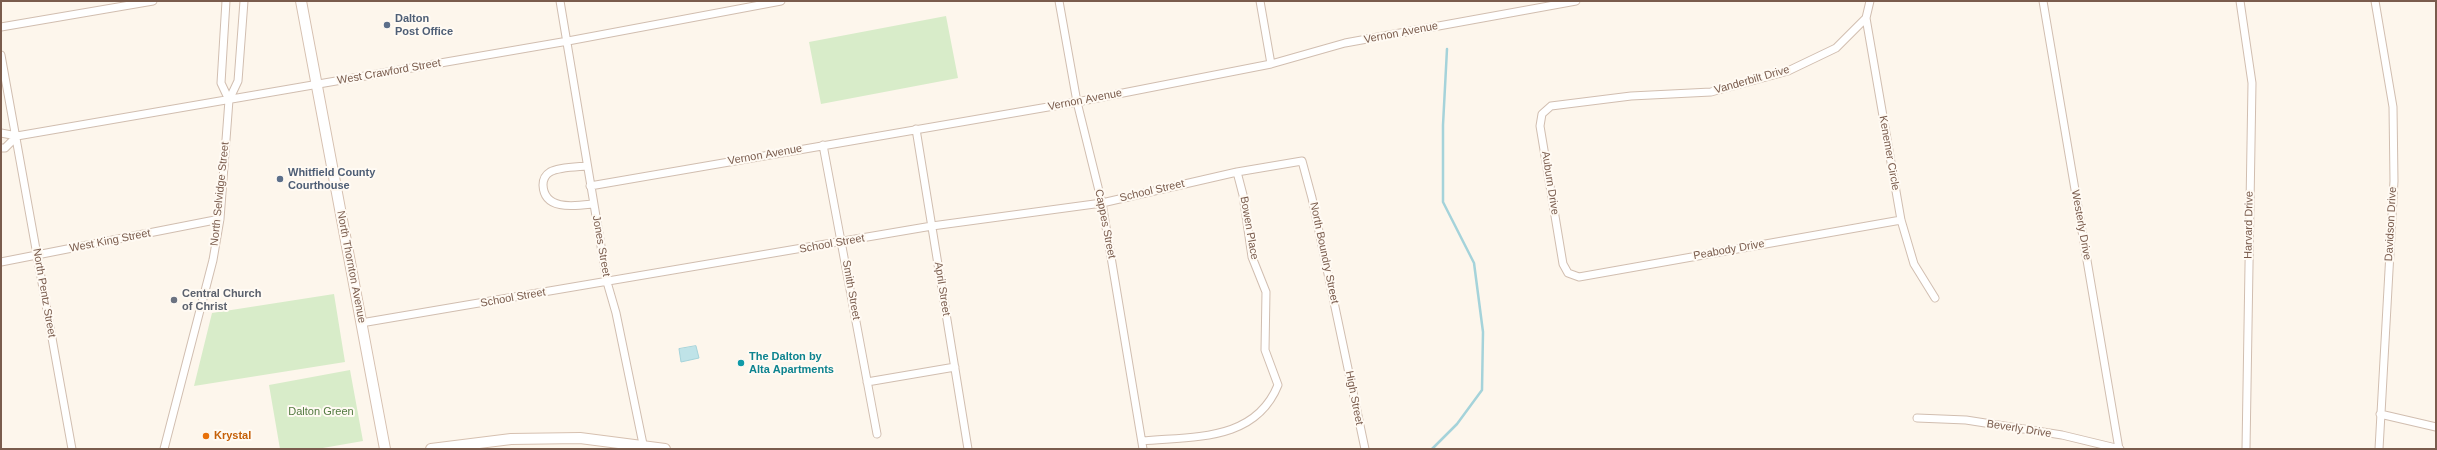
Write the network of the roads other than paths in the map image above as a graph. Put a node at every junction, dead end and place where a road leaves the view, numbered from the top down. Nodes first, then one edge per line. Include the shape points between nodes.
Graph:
1 (153, 1) edge
2 (226, 1) edge
3 (244, 1) edge
4 (301, 1) edge
5 (560, 1) edge
6 (781, 1) edge
7 (1059, 1) edge
8 (1260, 1) edge
9 (1576, 1) edge
10 (1870, 1) edge
11 (2043, 1) edge
12 (2240, 1) edge
13 (2375, 1) edge
14 (1866, 18) junction
15 (1, 27) edge
16 (568, 41) junction
17 (1, 56) edge
18 (1270, 64) junction
19 (316, 85) junction
20 (229, 100) junction
21 (1077, 102) junction
22 (1551, 106) joint
23 (916, 129) junction
24 (1, 133) edge
25 (17, 136) junction
26 (823, 145) junction
27 (1, 148) edge
28 (1302, 161) joint
29 (587, 166) junction
30 (1237, 172) junction
31 (590, 186) junction
32 (1102, 203) junction
33 (593, 204) junction
34 (220, 219) junction
35 (1901, 220) junction
36 (932, 226) junction
37 (842, 242) junction
38 (37, 255) junction
39 (1, 262) edge
40 (1563, 264) joint
41 (607, 282) junction
42 (1935, 298) dead end
43 (361, 323) junction
44 (1344, 346) joint
45 (955, 367) junction
46 (867, 382) junction
47 (2380, 414) junction
48 (1917, 418) dead end
49 (2436, 427) edge
50 (877, 434) dead end
51 (1142, 441) junction
52 (643, 447) edge
53 (72, 449) edge
54 (164, 449) edge
55 (385, 449) edge
56 (431, 449) edge
57 (665, 449) edge
58 (968, 449) edge
59 (1143, 449) edge
60 (1365, 449) edge
61 (2120, 449) edge
62 (2246, 449) edge
63 (2379, 449) edge

1 - 15 street
2 - 20 street via 221,83
3 - 20 street via 238,81
4 - 19 main road, North Thornton Avenue
5 - 16 street, Jones Street
6 - 16 street, West Crawford Street
7 - 21 street, Cappes Street
8 - 18 street
9 - 18 street, Vernon Avenue via 1345,43
10 - 14 street, Kenemer Circle
11 - 61 street, Westerly Drive
12 - 62 street, Harvard Drive via 2252,83
13 - 47 street, Davidson Drive via 2393,107 2393,159
14 - 22 street, Vanderbilt Drive via 1836,48 1781,73 1711,92 1631,96
14 - 35 street, Kenemer Circle
16 - 19 street, West Crawford Street
16 - 29 street, Jones Street
17 - 25 street, North Pentz Street
18 - 21 street, Vernon Avenue
19 - 20 street, West Crawford Street
19 - 43 main road, North Thornton Avenue
20 - 25 street, West Crawford Street
20 - 34 street, North Selvidge Street
21 - 23 street, Vernon Avenue
21 - 32 street, Cappes Street
22 - 40 street, Auburn Drive via 1542,114 1540,126
23 - 26 street, Vernon Avenue
23 - 36 street, April Street
24 - 25 street
25 - 27 street, West Crawford Street via 5,148
25 - 38 street, North Pentz Street
26 - 31 street, Vernon Avenue
26 - 37 street, Smith Street
28 - 30 street, School Street
28 - 44 street, North Boundry Street
29 - 31 street, Jones Street
29 - 33 street via 552,171 543,181 543,190 556,204 568,207
30 - 32 street, School Street
30 - 51 street, Bowen Place via 1252,257 1266,292 1265,350 1278,385 1258,416 1237,429 1216,434
31 - 33 street, Jones Street
32 - 36 street, School Street
32 - 51 street, Cappes Street
33 - 41 street, Jones Street
34 - 38 street, West King Street
34 - 54 street, North Selvidge Street via 205,292
35 - 40 street, Peabody Drive via 1579,277 1568,273
35 - 42 street, Kenemer Circle via 1914,264
36 - 37 street, School Street
36 - 45 street, April Street
37 - 41 street, School Street
37 - 46 street, Smith Street
38 - 39 street, West King Street
38 - 53 street, North Pentz Street
41 - 43 street, School Street
41 - 52 street, Jones Street
43 - 55 main road, North Thornton Avenue
44 - 60 street, High Street
45 - 46 street
45 - 58 street, April Street
46 - 50 street, Smith Street
47 - 49 street
47 - 63 street, Davidson Drive
48 - 61 street, Beverly Drive via 1966,420 2062,435
51 - 59 street, Cappes Street
52 - 56 main road via 580,438 512,439
52 - 57 main road

